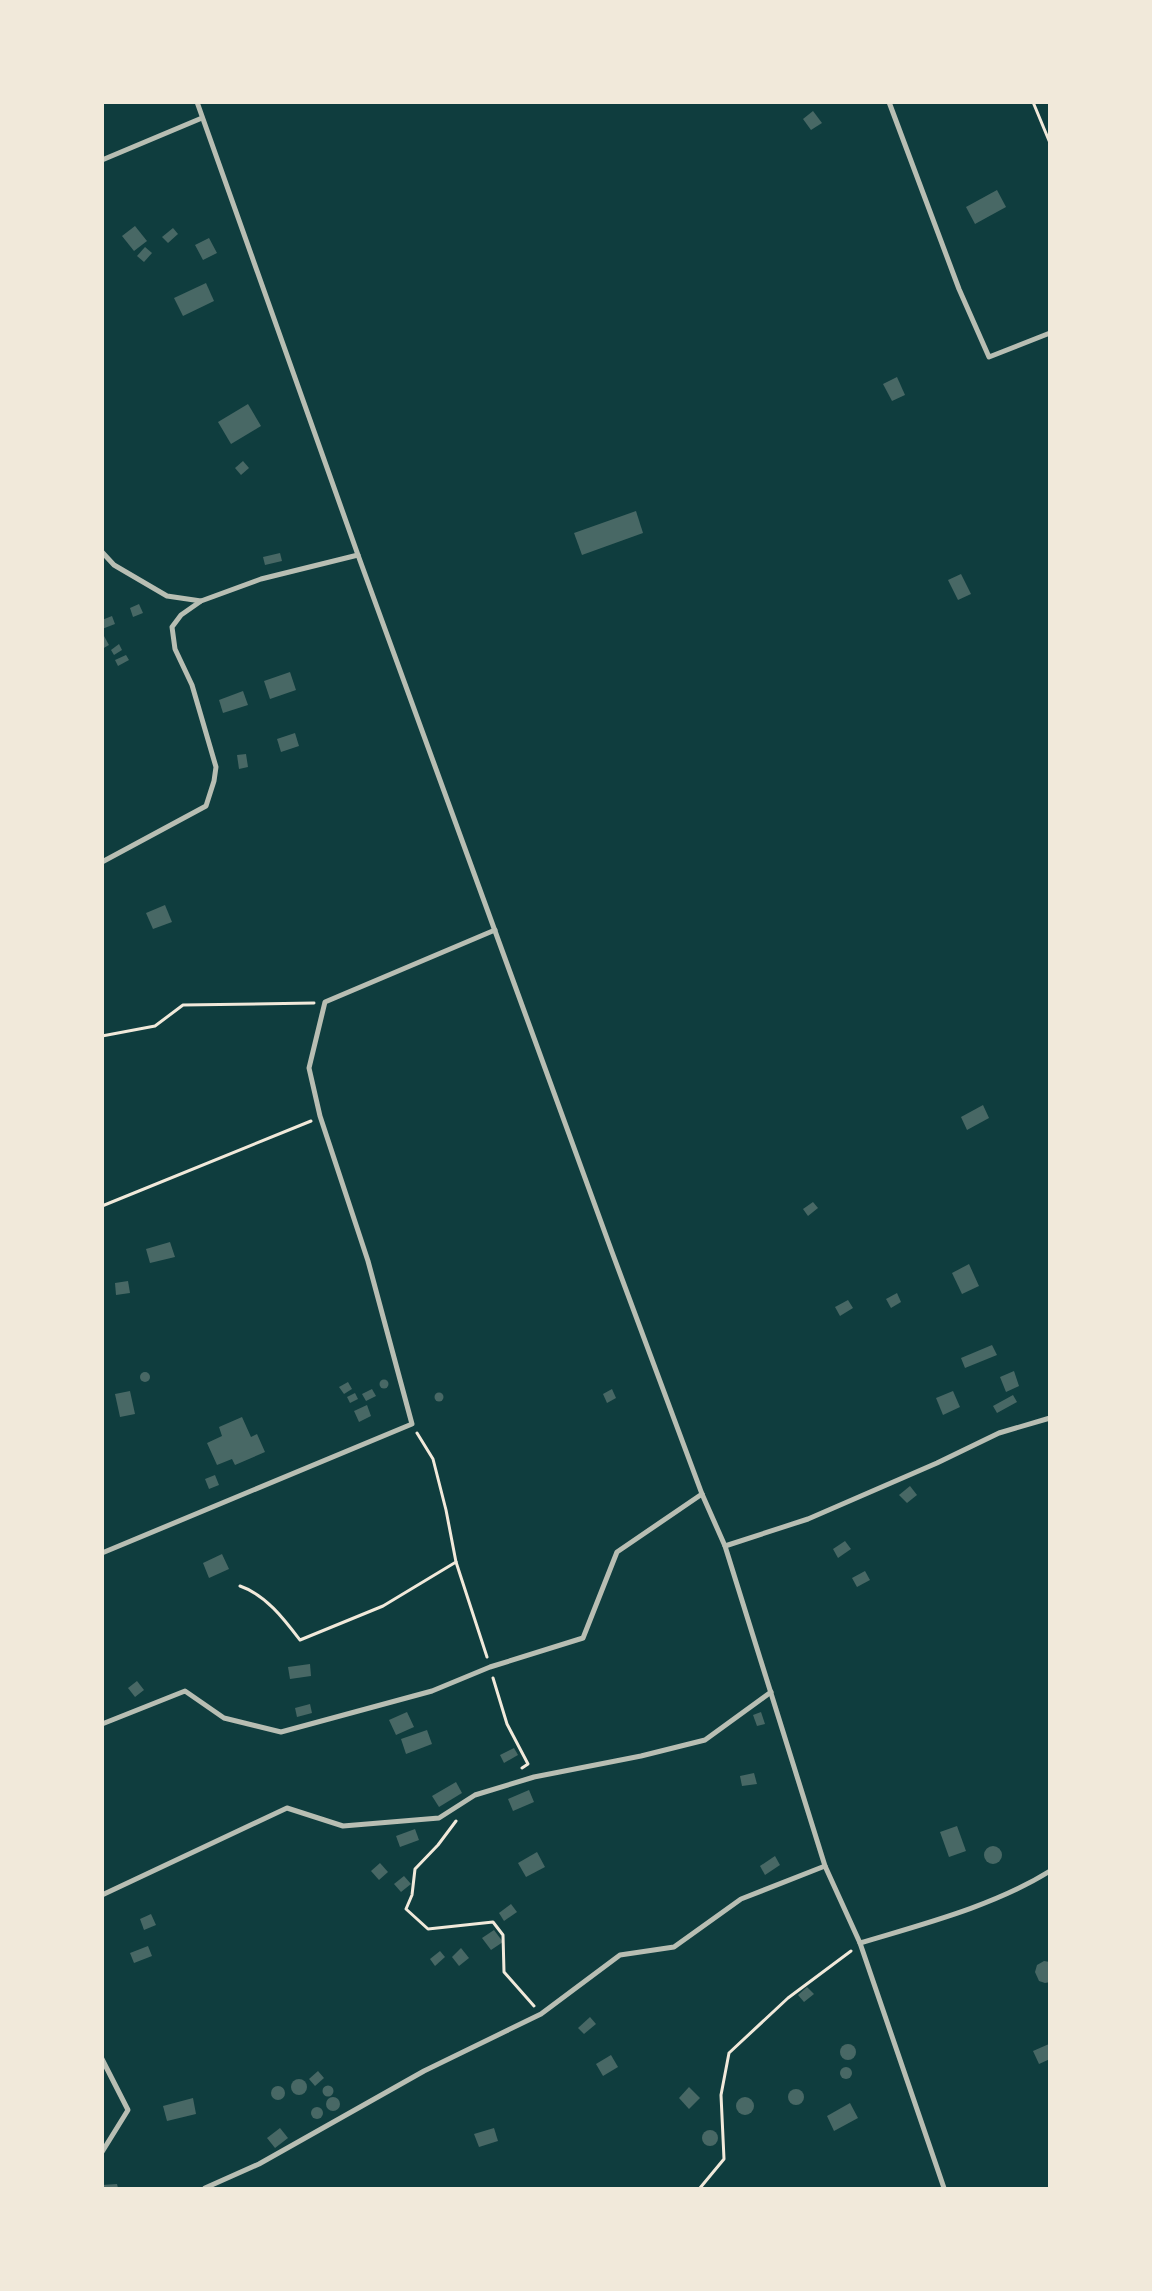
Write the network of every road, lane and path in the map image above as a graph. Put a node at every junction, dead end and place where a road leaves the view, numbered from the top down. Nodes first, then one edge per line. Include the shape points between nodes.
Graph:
1 (197, 102) edge
2 (889, 102) edge
3 (1033, 102) edge
4 (202, 118) junction
5 (1050, 143) edge
6 (102, 160) edge
7 (1050, 333) edge
8 (102, 552) edge
9 (358, 555) junction
10 (201, 601) junction
11 (102, 862) edge
12 (495, 930) junction
13 (325, 1002) junction
14 (102, 1036) edge
15 (320, 1116) junction
16 (102, 1206) edge
17 (1050, 1418) edge
18 (412, 1424) junction
19 (702, 1494) junction
20 (725, 1546) junction
21 (102, 1553) edge
22 (456, 1562) junction
23 (240, 1586) dead end
24 (490, 1667) junction
25 (771, 1692) junction
26 (102, 1724) edge
27 (521, 1768) dead end
28 (459, 1816) dead end
29 (826, 1866) junction
30 (1050, 1871) edge
31 (102, 1895) edge
32 (860, 1943) junction
33 (541, 2014) junction
34 (102, 2059) edge
35 (102, 2152) edge
36 (205, 2188) edge
37 (700, 2188) edge
38 (944, 2188) edge

1 - 4 street
2 - 7 street via 989,357
3 - 5 path
4 - 6 street
4 - 9 street
8 - 10 street via 114,565 167,596
9 - 10 street via 261,579
9 - 12 street
10 - 11 street via 181,615 172,627 175,649 192,685 216,767 206,806
12 - 13 street
12 - 19 street
13 - 14 path via 183,1005 155,1026
13 - 15 street via 309,1068
15 - 16 path
15 - 18 street via 368,1261
17 - 20 street via 999,1434 808,1519
18 - 21 street
18 - 22 path via 433,1459
19 - 20 street
19 - 24 street via 617,1552 583,1638
20 - 25 street
22 - 23 path via 383,1606 300,1640 282,1615
22 - 24 path
24 - 26 street via 432,1691 280,1732 224,1718 185,1690
24 - 27 path via 507,1724 528,1764
25 - 29 street
25 - 31 street via 705,1740 534,1777 475,1795 439,1818 343,1826 287,1808
28 - 33 path via 416,1869 406,1909 428,1929 493,1922 504,1935 504,1972
29 - 32 street
29 - 33 street via 741,1899 674,1947 620,1955
30 - 32 street via 1028,1885 941,1918
32 - 37 path via 788,1998 729,2053 721,2095 724,2159
32 - 38 street
33 - 36 street via 424,2071 259,2164
34 - 35 street via 128,2110

